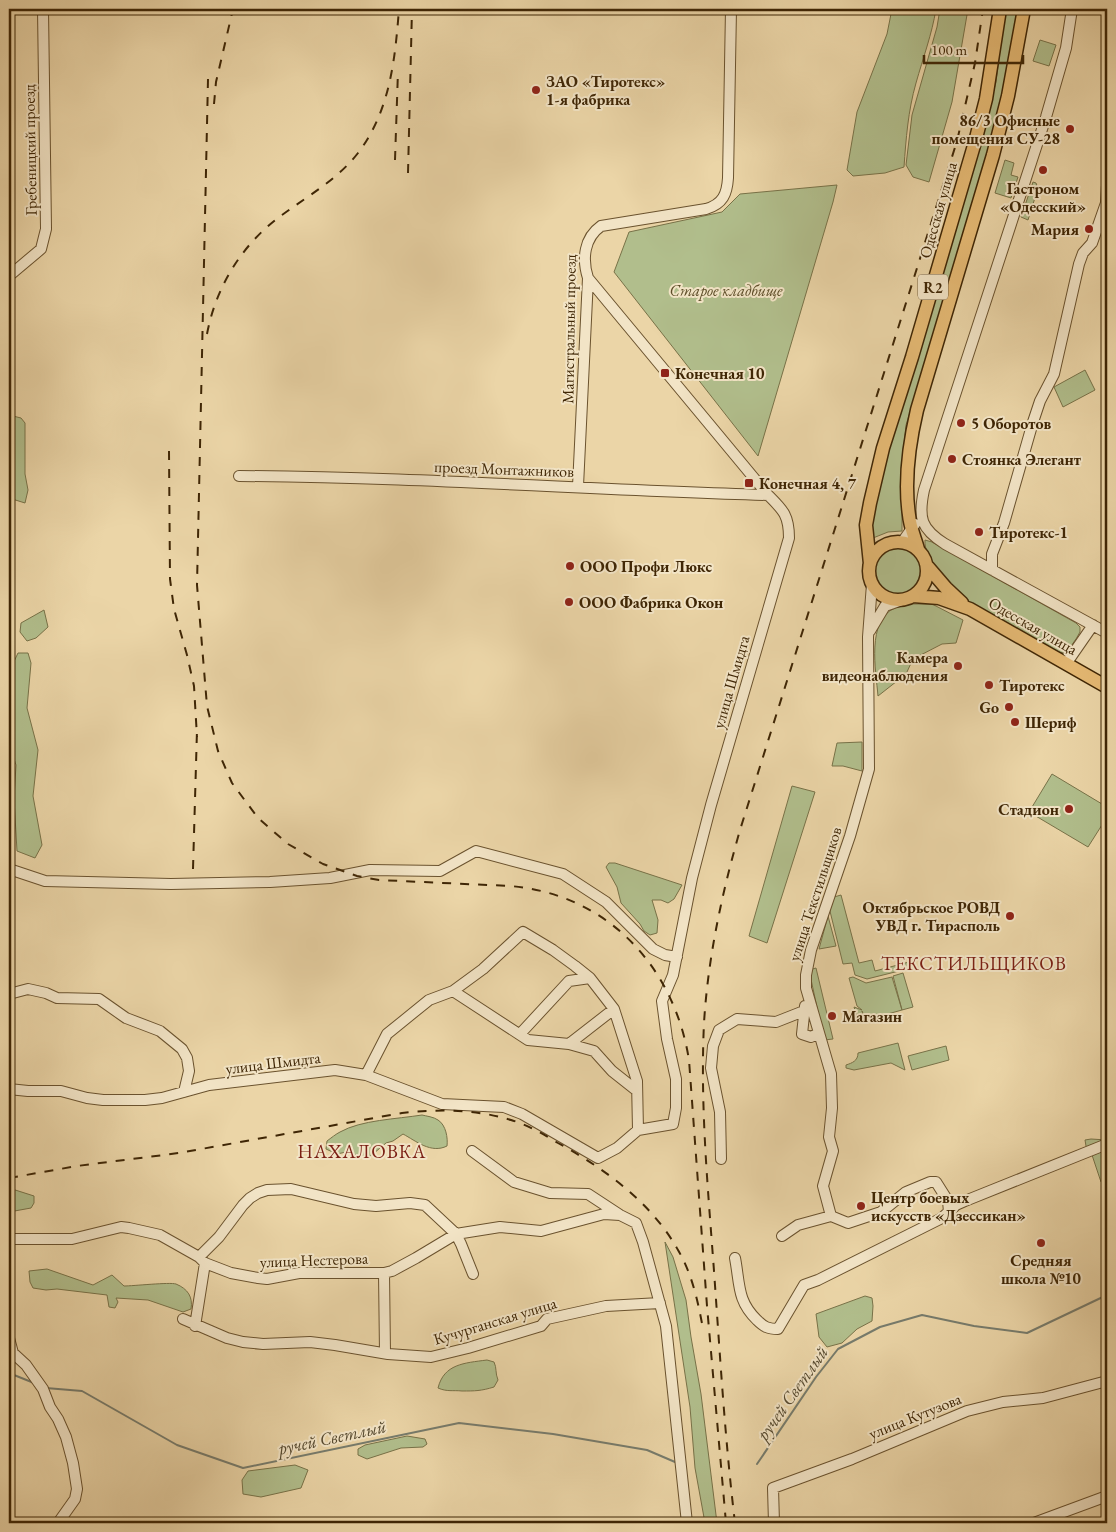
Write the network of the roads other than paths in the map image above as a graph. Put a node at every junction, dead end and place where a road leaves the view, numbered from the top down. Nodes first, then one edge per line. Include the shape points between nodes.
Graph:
1 (44, 9) edge
2 (732, 9) edge
3 (1000, 9) edge
4 (1024, 9) edge
5 (1072, 9) edge
6 (1107, 185) edge
7 (9, 276) edge
8 (588, 278) junction
9 (239, 476) dead end
10 (578, 486) junction
11 (768, 495) junction
12 (921, 518) junction
13 (911, 528) junction
14 (903, 541) junction
15 (918, 549) junction
16 (870, 564) junction
17 (928, 567) junction
18 (992, 570) junction
19 (872, 584) junction
20 (907, 598) junction
21 (970, 609) junction
22 (1093, 625) junction
23 (1107, 633) edge
24 (868, 636) junction
25 (1066, 664) junction
26 (1107, 687) edge
27 (9, 869) edge
28 (677, 957) junction
29 (590, 978) junction
30 (806, 988) junction
31 (453, 991) junction
32 (9, 994) edge
33 (614, 1008) junction
34 (804, 1011) junction
35 (819, 1033) junction
36 (520, 1034) junction
37 (569, 1044) junction
38 (366, 1075) junction
39 (9, 1088) edge
40 (636, 1090) junction
41 (184, 1092) junction
42 (638, 1130) junction
43 (1107, 1144) edge
44 (472, 1152) dead end
45 (721, 1159) dead end
46 (949, 1212) junction
47 (620, 1215) junction
48 (831, 1216) junction
49 (456, 1234) junction
50 (782, 1236) dead end
51 (9, 1239) edge
52 (735, 1258) dead end
53 (202, 1260) junction
54 (384, 1273) junction
55 (473, 1274) dead end
56 (660, 1302) junction
57 (182, 1320) dead end
58 (195, 1326) junction
59 (9, 1338) edge
60 (385, 1353) junction
61 (11, 1354) edge
62 (1107, 1381) edge
63 (1107, 1496) edge
64 (58, 1523) edge
65 (687, 1523) edge
66 (774, 1523) edge
67 (1034, 1523) edge

1 - 7 street, Гребеницкий проезд via 46,229 41,249
2 - 8 street, Магистральный проезд via 727,189 723,200 706,209 601,226 587,245 585,265
3 - 16 main road, Одесская улица / R2 via 986,99 975,142 883,448 870,503 866,525
4 - 13 main road, R2 via 993,155 914,426 908,482
5 - 12 street via 1066,48 924,490
6 - 18 street via 1106,203 1092,243 1083,253 1054,374 1040,401 992,554
8 - 10 street, Магистральный проезд
8 - 11 street, улица Шмидта
9 - 10 street, проезд Монтажников
10 - 11 street, проезд Монтажников
11 - 28 street, улица Шмидта via 786,514 789,538 711,805 692,878
12 - 13 street
12 - 18 street via 936,538
13 - 14 street
13 - 15 main road, R2
14 - 15 main road
14 - 16 main road via 886,544 873,556
15 - 17 main road, R2
16 - 19 main road, R2
17 - 20 main road via 923,587
17 - 21 main road, R2
18 - 22 street
19 - 20 main road, R2 via 884,597 893,600
19 - 24 street, улица Текстильщиков
20 - 21 main road, R2 via 939,598
20 - 24 street via 885,606
21 - 25 main road, Одесская улица / R2
22 - 23 street
22 - 25 street
24 - 30 street, улица Текстильщиков via 869,769 810,950
25 - 26 main road, Одесская улица / R2
27 - 28 street via 45,881 270,882 330,878 370,870 440,871 476,851 563,874 606,902 652,949
28 - 42 street, улица Шмидта via 662,1006 676,1079 673,1124
29 - 31 street via 523,932 483,969
29 - 33 street
29 - 36 street via 569,981
30 - 34 street
30 - 35 street, улица Текстильщиков
31 - 36 street
31 - 38 street via 429,1000 387,1034
32 - 41 street via 28,989 57,998 99,999 126,1018 160,1031 182,1049 187,1058
33 - 37 street
33 - 40 street via 637,1081
34 - 35 street via 802,1034 811,1037
34 - 45 street via 776,1022 737,1019 719,1030 711,1068 720,1112
35 - 48 street, улица Текстильщиков via 831,1074 830,1137 833,1151 823,1186
36 - 37 street via 528,1040
37 - 40 street via 594,1051
38 - 41 street, улица Шмидта via 335,1070 209,1085
38 - 42 street, улица Шмидта via 442,1104 504,1107 598,1158 617,1148
39 - 41 street, улица Шмидта via 61,1091 103,1100 145,1100
40 - 42 street
43 - 46 street via 965,1201
44 - 47 street via 514,1182 550,1193 588,1194
46 - 48 street via 948,1201 936,1182 930,1182 906,1192 881,1212 848,1223
46 - 52 street via 804,1285 778,1329 769,1329 745,1306
47 - 49 street, улица Нестерова via 604,1214 540,1231 500,1227
47 - 56 street via 636,1223
48 - 50 street via 798,1225
49 - 53 street via 425,1205 354,1204 291,1189 267,1190 250,1198
49 - 54 street, улица Нестерова
49 - 55 street
51 - 53 street, улица Нестерова via 72,1239 121,1227 160,1235
53 - 54 street, улица Нестерова via 231,1273 267,1279 300,1273
53 - 58 street
54 - 60 street
56 - 60 street, Кучурганская улица via 606,1306 547,1319 541,1326 432,1356
56 - 65 street via 666,1326
57 - 58 street, Кучурганская улица
58 - 60 street, Кучурганская улица via 243,1342 310,1342
59 - 61 street
61 - 64 street via 26,1365 40,1385 66,1437 74,1465 75,1498
62 - 66 street, улица Кутузова via 1043,1398 1003,1402 967,1411 772,1488
63 - 67 street

